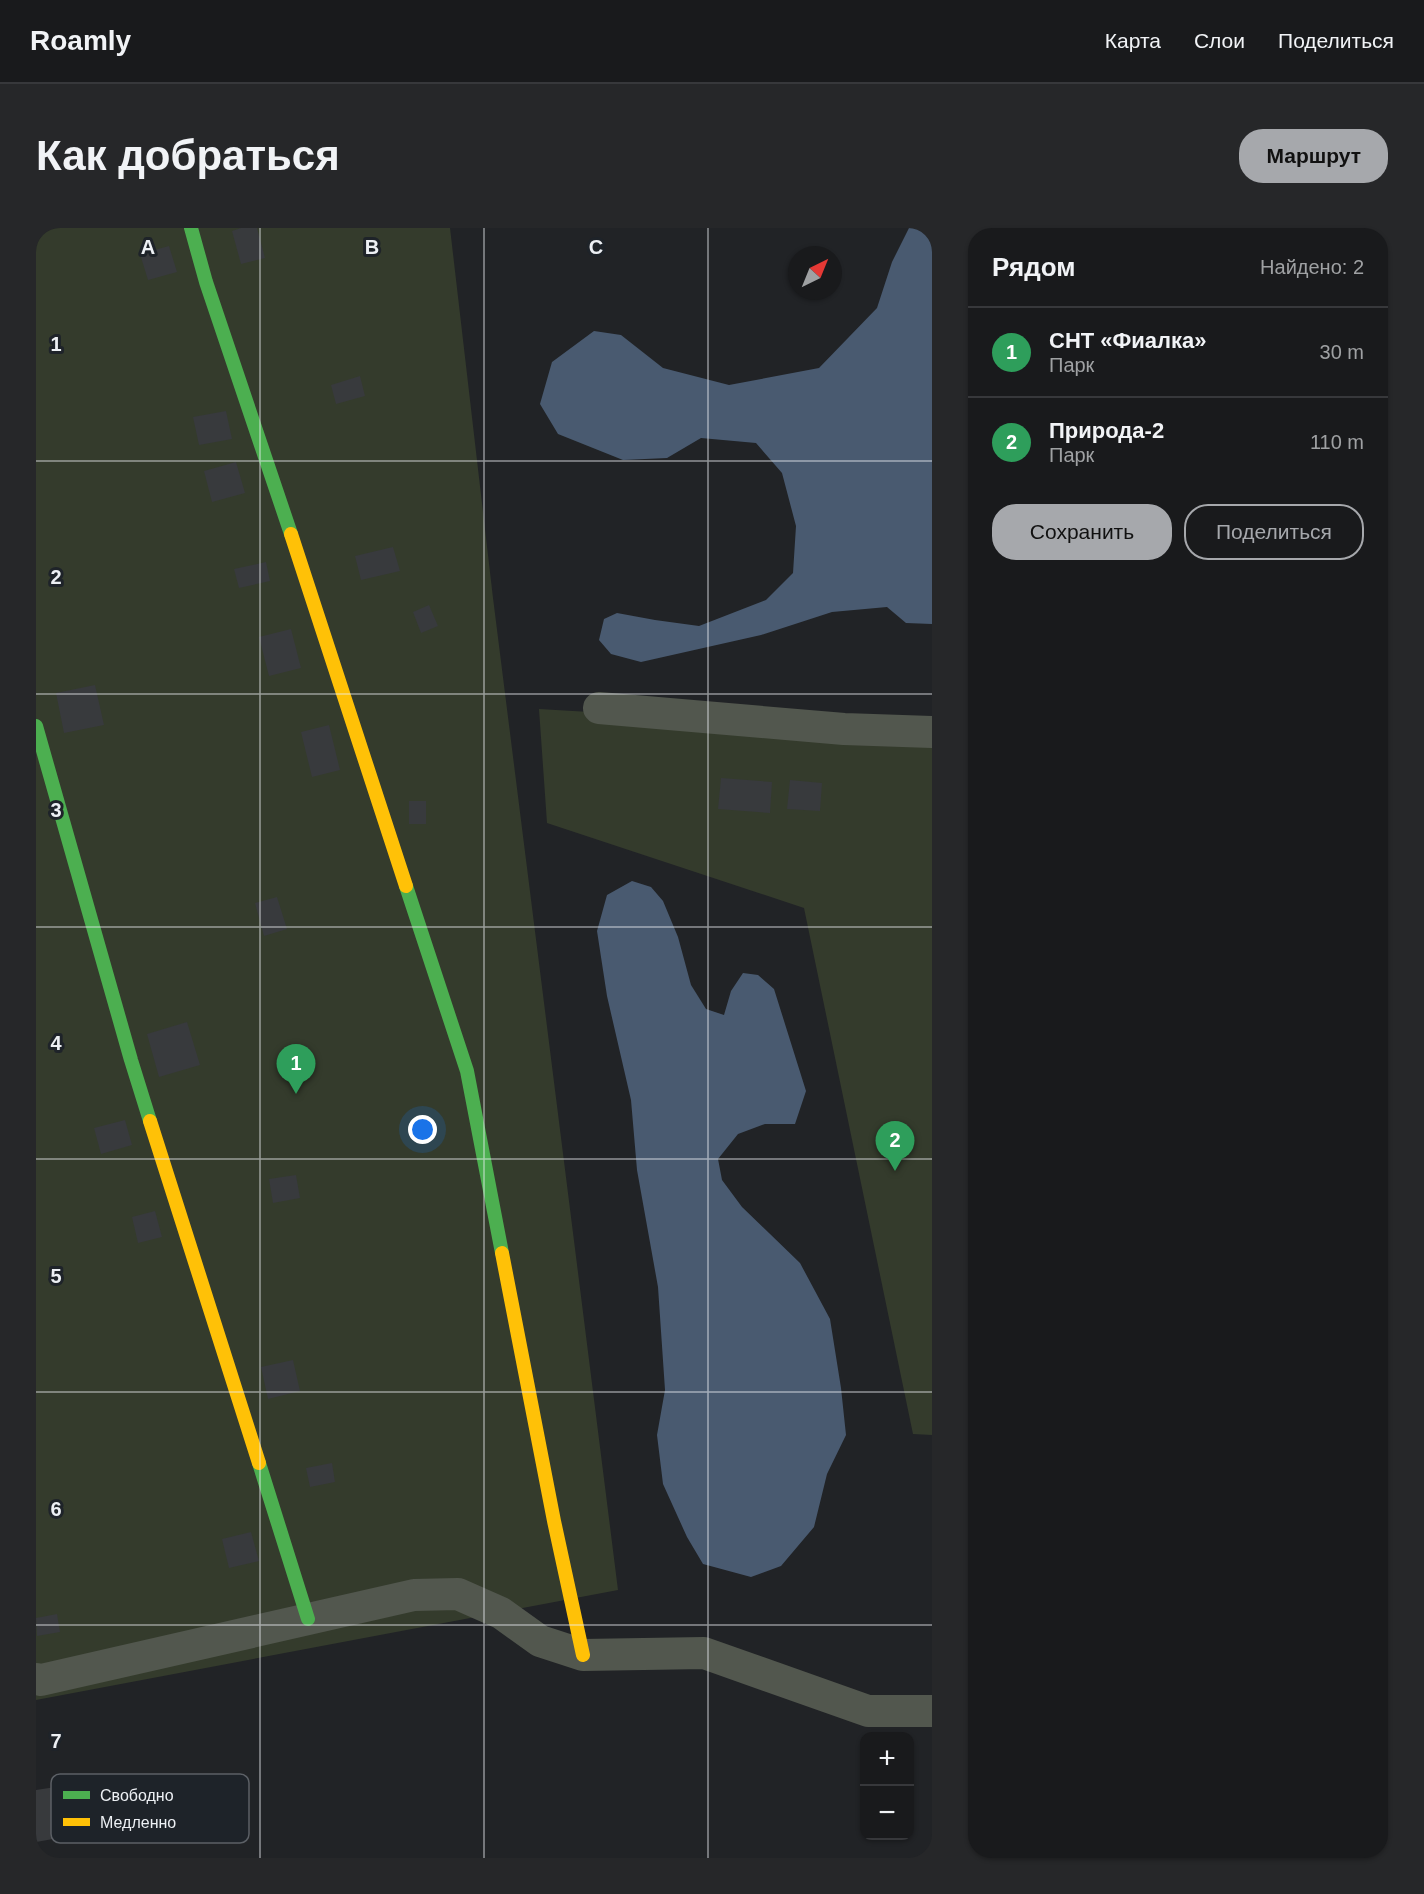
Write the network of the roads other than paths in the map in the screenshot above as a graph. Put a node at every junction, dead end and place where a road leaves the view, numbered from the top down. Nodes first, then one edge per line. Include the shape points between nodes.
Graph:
1 (191, 228) edge
2 (599, 708) dead end
3 (36, 726) edge
4 (932, 732) edge
5 (308, 1619) junction
6 (583, 1655) junction
7 (36, 1679) edge
8 (932, 1711) edge

1 - 6 street via 467,1071
2 - 4 street via 844,729
3 - 5 street via 131,1060
5 - 6 street via 414,1596 458,1594 501,1613 540,1641
5 - 7 street
6 - 8 street via 704,1653 868,1711

